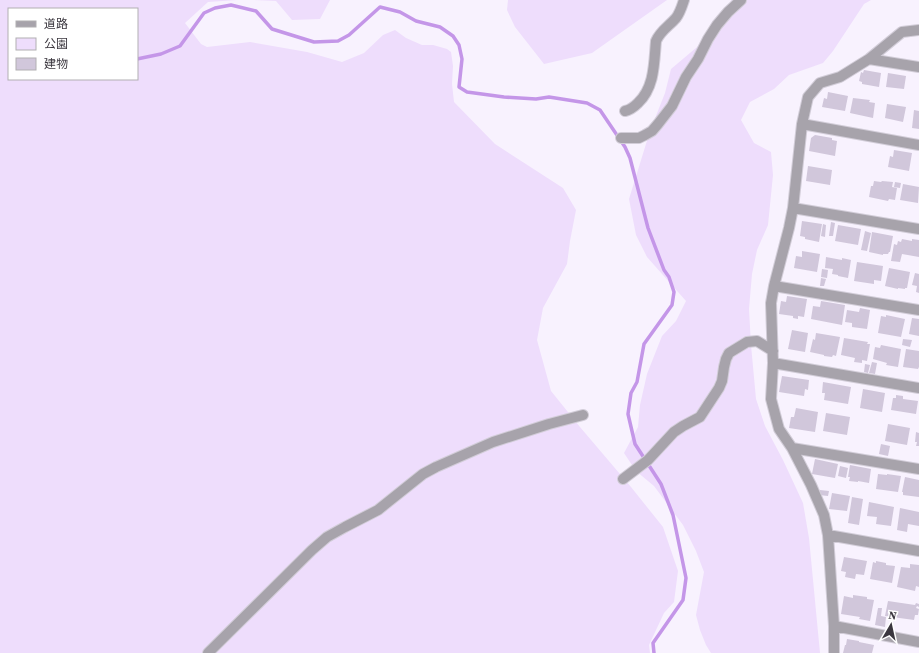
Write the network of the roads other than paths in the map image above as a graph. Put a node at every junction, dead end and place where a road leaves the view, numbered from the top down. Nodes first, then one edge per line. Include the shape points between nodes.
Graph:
1 (684, 0) edge
2 (741, 0) edge
3 (919, 30) edge
4 (869, 59) junction
5 (919, 68) edge
6 (625, 111) dead end
7 (802, 124) junction
8 (621, 138) dead end
9 (919, 145) edge
10 (793, 208) junction
11 (919, 229) edge
12 (774, 286) junction
13 (919, 310) edge
14 (773, 351) junction
15 (773, 363) junction
16 (919, 388) edge
17 (583, 415) dead end
18 (792, 448) junction
19 (919, 469) edge
20 (623, 479) dead end
21 (828, 535) junction
22 (919, 550) edge
23 (834, 626) junction
24 (919, 642) edge
25 (208, 653) edge
26 (834, 653) edge

1 - 6 street via 676,18 657,38 652,79 648,89 634,107
2 - 8 street via 717,25 672,106 652,131 639,138
3 - 4 street via 902,32
4 - 5 street
4 - 7 street via 840,77 820,83 808,96
7 - 9 street
7 - 10 street
10 - 11 street
10 - 12 street
12 - 13 street
12 - 14 street via 771,303
14 - 15 street
14 - 20 street via 757,341 747,342 729,353 719,388 700,417 674,432 648,460
15 - 16 street
15 - 18 street via 771,399 779,428
17 - 25 street via 493,442 423,474 378,510 327,537
18 - 19 street
18 - 21 street via 824,515
21 - 22 street
21 - 23 street
23 - 24 street
23 - 26 street

